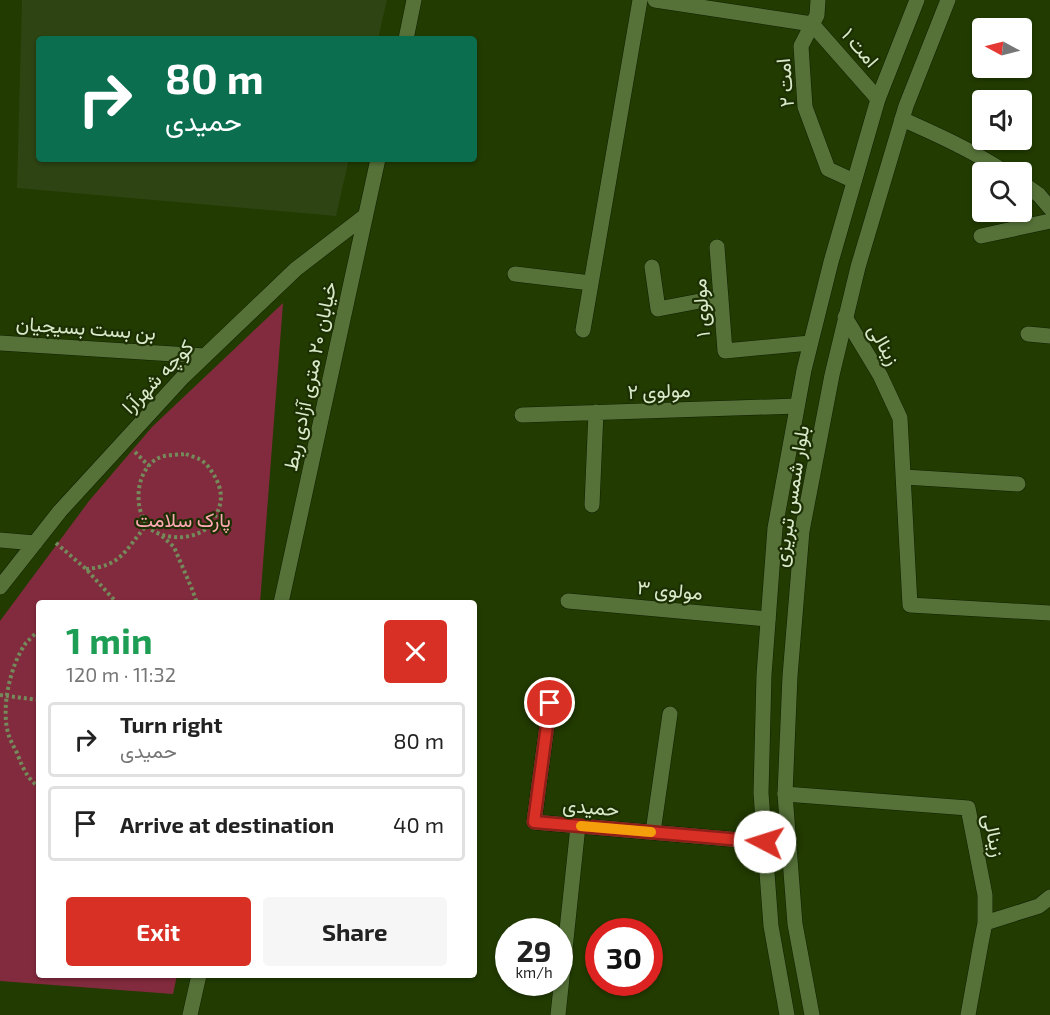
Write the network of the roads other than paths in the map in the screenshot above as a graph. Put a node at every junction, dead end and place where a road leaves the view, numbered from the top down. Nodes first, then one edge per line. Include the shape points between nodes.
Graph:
1 (414, 0) edge
2 (640, 0) edge
3 (655, 0) edge
4 (818, 0) edge
5 (917, 0) edge
6 (948, 0) edge
7 (812, 24) junction
8 (407, 36) edge
9 (878, 99) junction
10 (902, 119) junction
11 (377, 162) edge
12 (990, 162) edge
13 (854, 181) junction
14 (1032, 190) edge
15 (1050, 208) edge
16 (365, 216) junction
17 (1050, 221) edge
18 (981, 236) dead end
19 (717, 247) dead end
20 (652, 267) dead end
21 (515, 274) dead end
22 (591, 283) junction
23 (721, 297) junction
24 (845, 317) junction
25 (583, 330) dead end
26 (1028, 334) dead end
27 (1050, 336) edge
28 (0, 343) edge
29 (810, 343) junction
30 (205, 356) junction
31 (797, 406) junction
32 (596, 412) junction
33 (522, 415) dead end
34 (904, 477) junction
35 (1018, 484) dead end
36 (591, 504) dead end
37 (39, 538) junction
38 (0, 540) edge
39 (0, 587) edge
40 (282, 600) edge
41 (568, 601) dead end
42 (1050, 613) edge
43 (768, 619) junction
44 (550, 703) dead end
45 (670, 714) dead end
46 (785, 794) junction
47 (578, 826) junction
48 (653, 832) junction
49 (765, 842) junction
50 (1050, 897) edge
51 (985, 923) junction
52 (198, 978) edge
53 (190, 1015) edge
54 (558, 1015) edge
55 (787, 1015) edge
56 (812, 1015) edge
57 (969, 1015) edge

1 - 8 street
2 - 22 street
3 - 7 street
4 - 7 street, امت ۲
5 - 9 street, بلوار شمس تبریزی
6 - 10 street, بلوار شمس تبریزی
7 - 9 street, امت ۱
7 - 13 street, امت ۲ via 801,46 805,107 828,169
9 - 13 street, بلوار شمس تبریزی
10 - 12 street
10 - 24 street, بلوار شمس تبریزی
11 - 16 street, خیابان ۲۰ متری آزادی ربط
13 - 29 street, بلوار شمس تبریزی
14 - 15 street
16 - 30 street, کوچه شهرآرا via 296,269
16 - 40 street, خیابان ۲۰ متری آزادی ربط
17 - 18 street
19 - 23 street, مولوی ۱
20 - 23 street via 658,309
21 - 22 street
22 - 25 street
23 - 29 street, مولوی ۱ via 725,351
24 - 34 street, زینالی via 900,418
24 - 46 street, بلوار شمس تبریزی via 802,531
26 - 27 street
28 - 30 street, بن بست بسیجیان
29 - 31 street, بلوار شمس تبریزی
30 - 37 street, کوچه شهرآرا
31 - 32 street, مولوی ۲
31 - 43 street, بلوار شمس تبریزی via 775,528
32 - 33 street, مولوی ۲
32 - 36 street
34 - 35 street
34 - 42 street, زینالی via 910,605
37 - 38 street
37 - 39 street, کوچه شهرآرا
41 - 43 street, مولوی ۳
43 - 49 street, بلوار شمس تبریزی via 761,793
44 - 47 street, حمیدی via 534,822
45 - 48 street
46 - 51 street, زینالی via 968,808 985,895
46 - 56 street, بلوار شمس تبریزی via 795,924
47 - 48 street, حمیدی
47 - 54 street
48 - 49 street, حمیدی
49 - 55 street, بلوار شمس تبریزی via 771,926
50 - 51 street via 1039,906
51 - 57 street, زینالی
52 - 53 street

